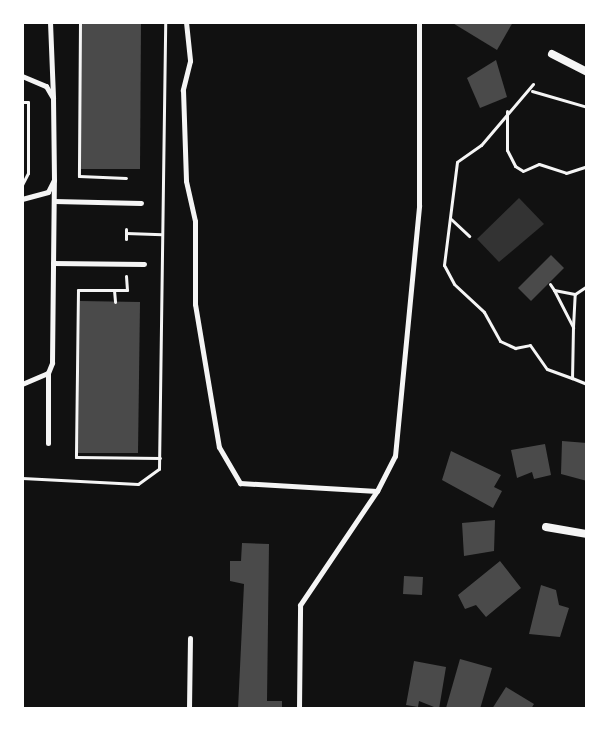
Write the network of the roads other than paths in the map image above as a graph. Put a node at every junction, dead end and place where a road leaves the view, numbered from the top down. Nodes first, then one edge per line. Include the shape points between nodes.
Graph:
1 (50, 22) edge
2 (186, 22) edge
3 (419, 22) edge
4 (552, 54) dead end
5 (587, 72) edge
6 (22, 76) edge
7 (53, 98) junction
8 (54, 180) junction
9 (22, 199) edge
10 (54, 201) junction
11 (141, 203) dead end
12 (53, 263) junction
13 (144, 264) dead end
14 (48, 373) junction
15 (22, 384) edge
16 (48, 443) dead end
17 (377, 491) junction
18 (546, 527) dead end
19 (587, 534) edge
20 (190, 638) dead end
21 (189, 709) edge
22 (299, 709) edge

1 - 7 lane
2 - 17 lane via 190,61 183,90 186,181 195,221 195,304 219,447 240,483
3 - 17 lane via 419,205 395,456
4 - 5 street
6 - 7 lane via 46,86
7 - 8 lane
8 - 9 lane via 48,192
8 - 10 lane
10 - 11 lane
10 - 12 lane
12 - 13 lane
12 - 14 lane
14 - 15 lane
14 - 16 lane
17 - 22 lane via 300,605
18 - 19 street
20 - 21 lane

